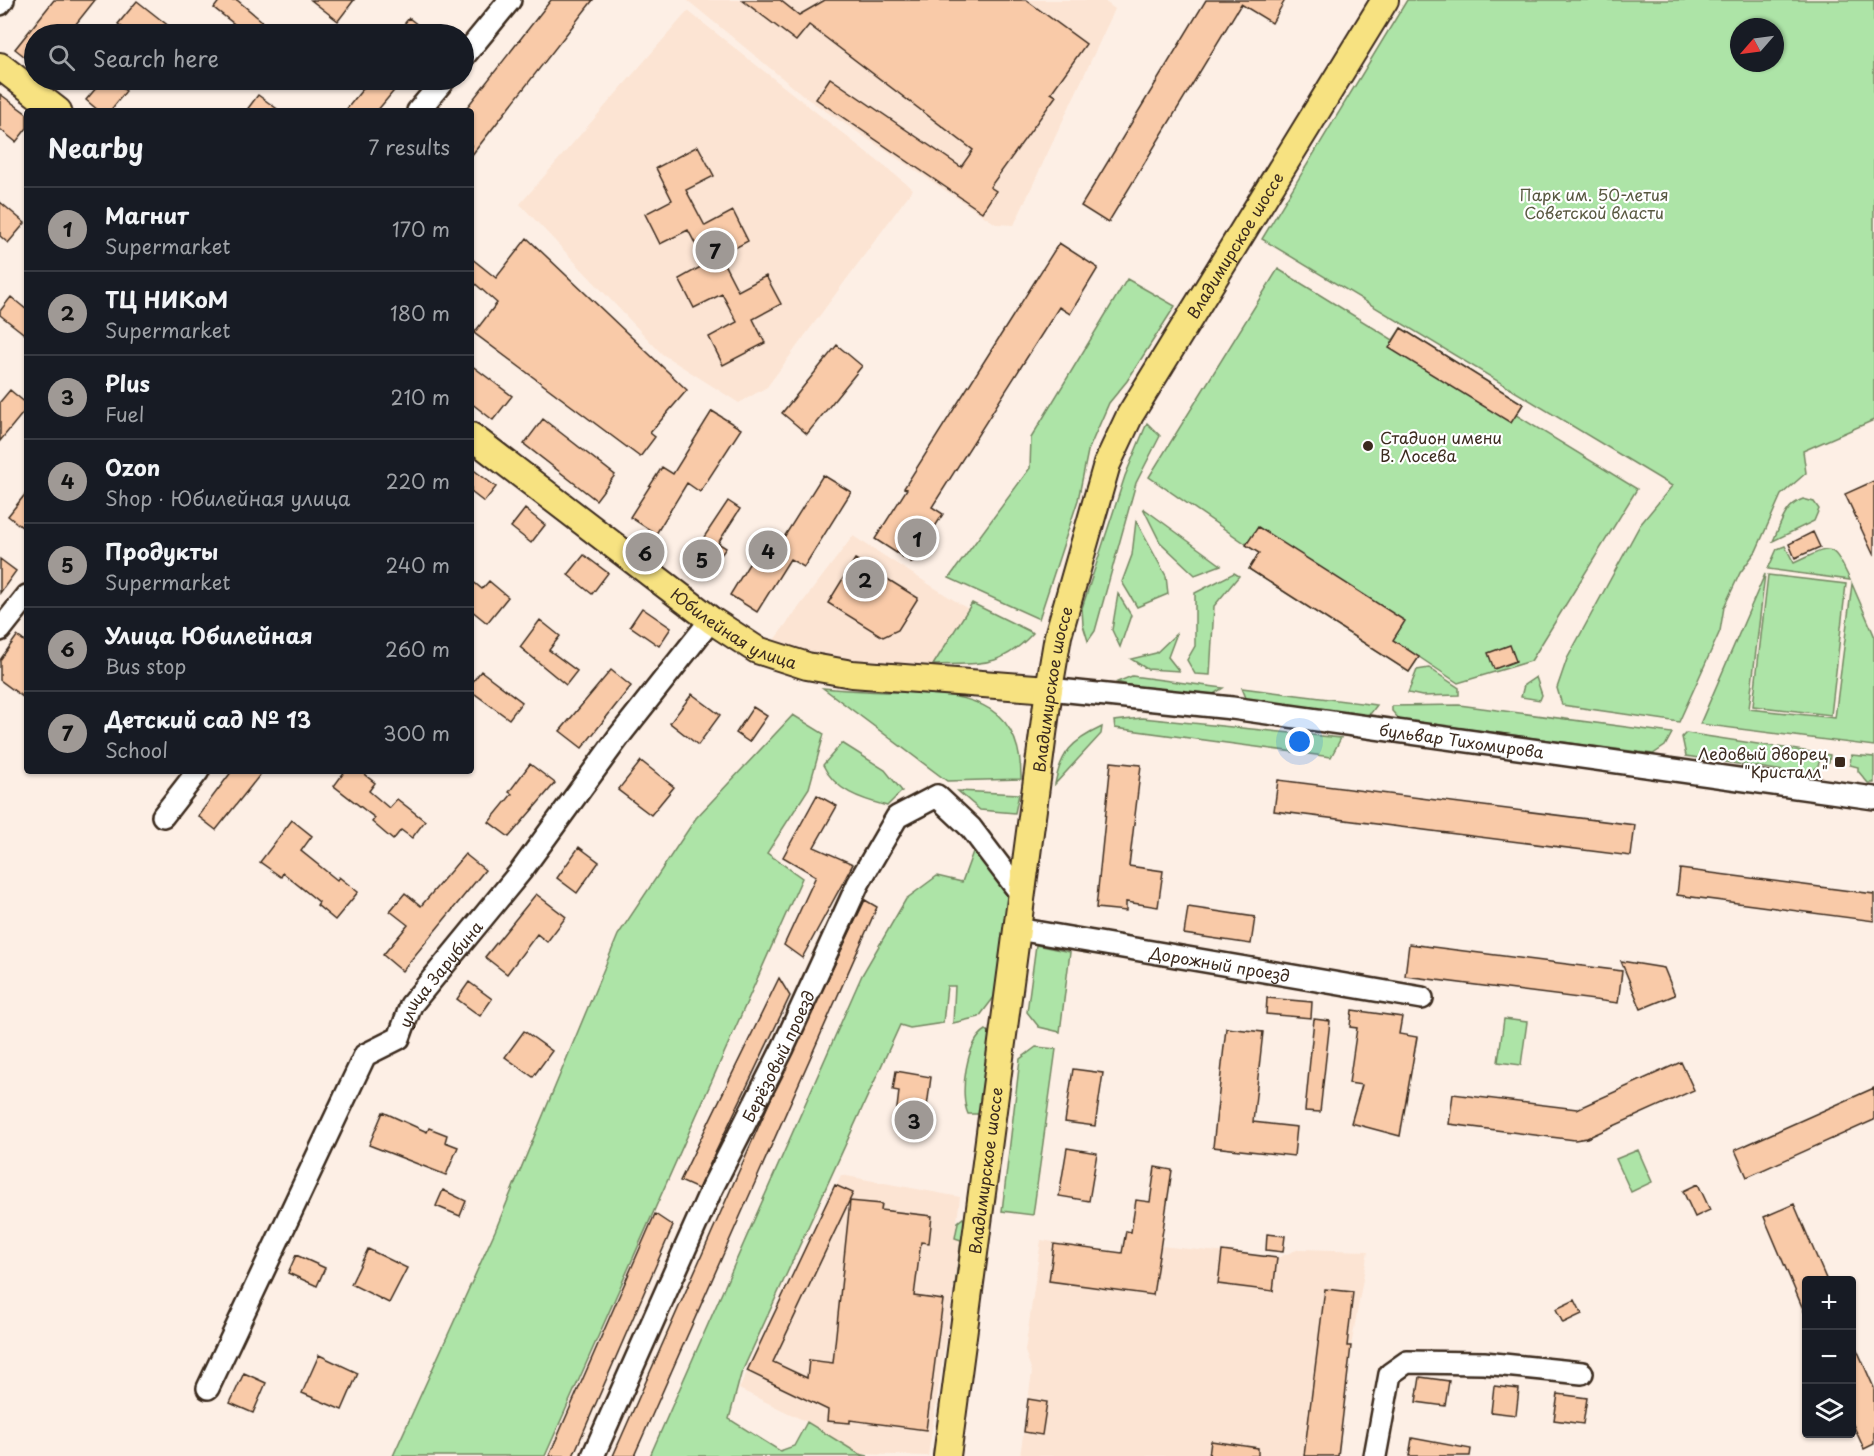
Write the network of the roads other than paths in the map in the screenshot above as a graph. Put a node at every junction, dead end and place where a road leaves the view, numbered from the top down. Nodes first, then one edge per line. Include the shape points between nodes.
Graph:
1 (3, 0) edge
2 (510, 0) edge
3 (1385, 0) edge
4 (0, 4) edge
5 (474, 44) edge
6 (0, 66) edge
7 (24, 85) edge
8 (31, 90) edge
9 (436, 90) edge
10 (54, 108) edge
11 (421, 108) edge
12 (474, 438) edge
13 (24, 600) edge
14 (711, 620) junction
15 (0, 630) edge
16 (1049, 689) junction
17 (196, 774) edge
18 (1874, 798) edge
19 (163, 816) dead end
20 (1021, 894) junction
21 (1017, 929) junction
22 (1422, 998) dead end
23 (1582, 1373) dead end
24 (208, 1389) dead end
25 (592, 1456) edge
26 (947, 1456) edge
27 (1375, 1456) edge

1 - 4 street
2 - 5 street
3 - 16 main road, Владимирское шоссе via 1130,415 1107,464 1058,636
6 - 7 main road
8 - 10 main road
9 - 11 street
12 - 14 main road, Юбилейная улица
13 - 15 street
14 - 16 main road, Юбилейная улица via 757,650 807,666 852,674
14 - 24 street, улица Зарубина via 620,735 521,871 411,1005 399,1038 365,1055
16 - 18 street, бульвар Тихомирова via 1256,711
16 - 20 main road, Владимирское шоссе
17 - 19 street
20 - 21 main road, Владимирское шоссе
20 - 25 street, Берёзовый проезд via 971,828 936,796 897,817 858,884 783,1048 712,1188
21 - 22 street, Дорожный проезд
21 - 26 main road, Владимирское шоссе
23 - 27 street via 1484,1363 1407,1362 1390,1374

